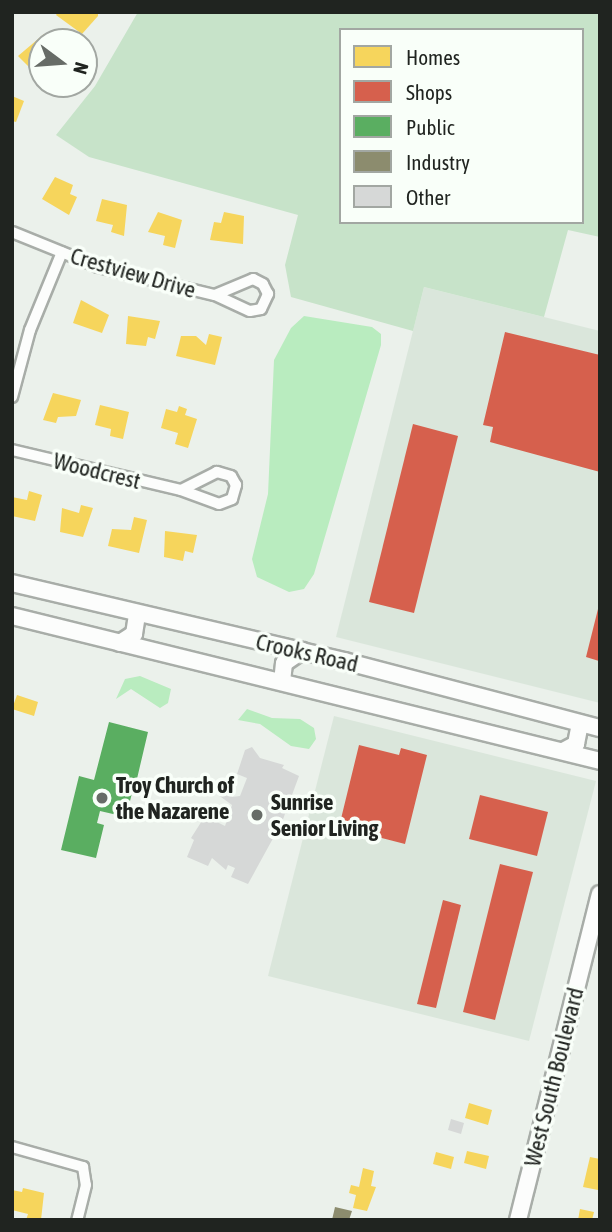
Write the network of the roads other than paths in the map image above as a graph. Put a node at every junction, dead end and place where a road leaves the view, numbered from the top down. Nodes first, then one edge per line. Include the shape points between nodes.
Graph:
1 (12, 232) edge
2 (62, 252) junction
3 (215, 295) dead end
4 (12, 397) edge
5 (12, 450) edge
6 (181, 490) junction
7 (12, 583) edge
8 (137, 614) junction
9 (12, 616) edge
10 (120, 643) junction
11 (302, 651) junction
12 (282, 682) junction
13 (579, 723) junction
14 (600, 728) edge
15 (563, 751) junction
16 (600, 761) edge
17 (600, 894) edge
18 (12, 1147) edge
19 (77, 1220) edge
20 (517, 1220) edge

1 - 2 street, Crestview Drive
2 - 3 street, Crestview Drive via 114,272
2 - 4 street via 30,330
5 - 6 street, Woodcrest
6 - 6 street, Woodcrest via 219,504 232,499 236,485 231,476 217,472
7 - 8 main road, Crooks Road
8 - 10 main road via 134,634
8 - 11 main road, Crooks Road
9 - 10 main road, Crooks Road
10 - 12 main road, Crooks Road
11 - 12 main road via 284,663
11 - 13 main road, Crooks Road
12 - 15 main road, Crooks Road
13 - 14 main road, Crooks Road
13 - 15 main road via 576,744
15 - 16 main road, Crooks Road
17 - 20 main road, West South Boulevard
18 - 19 street via 71,1161 85,1171

